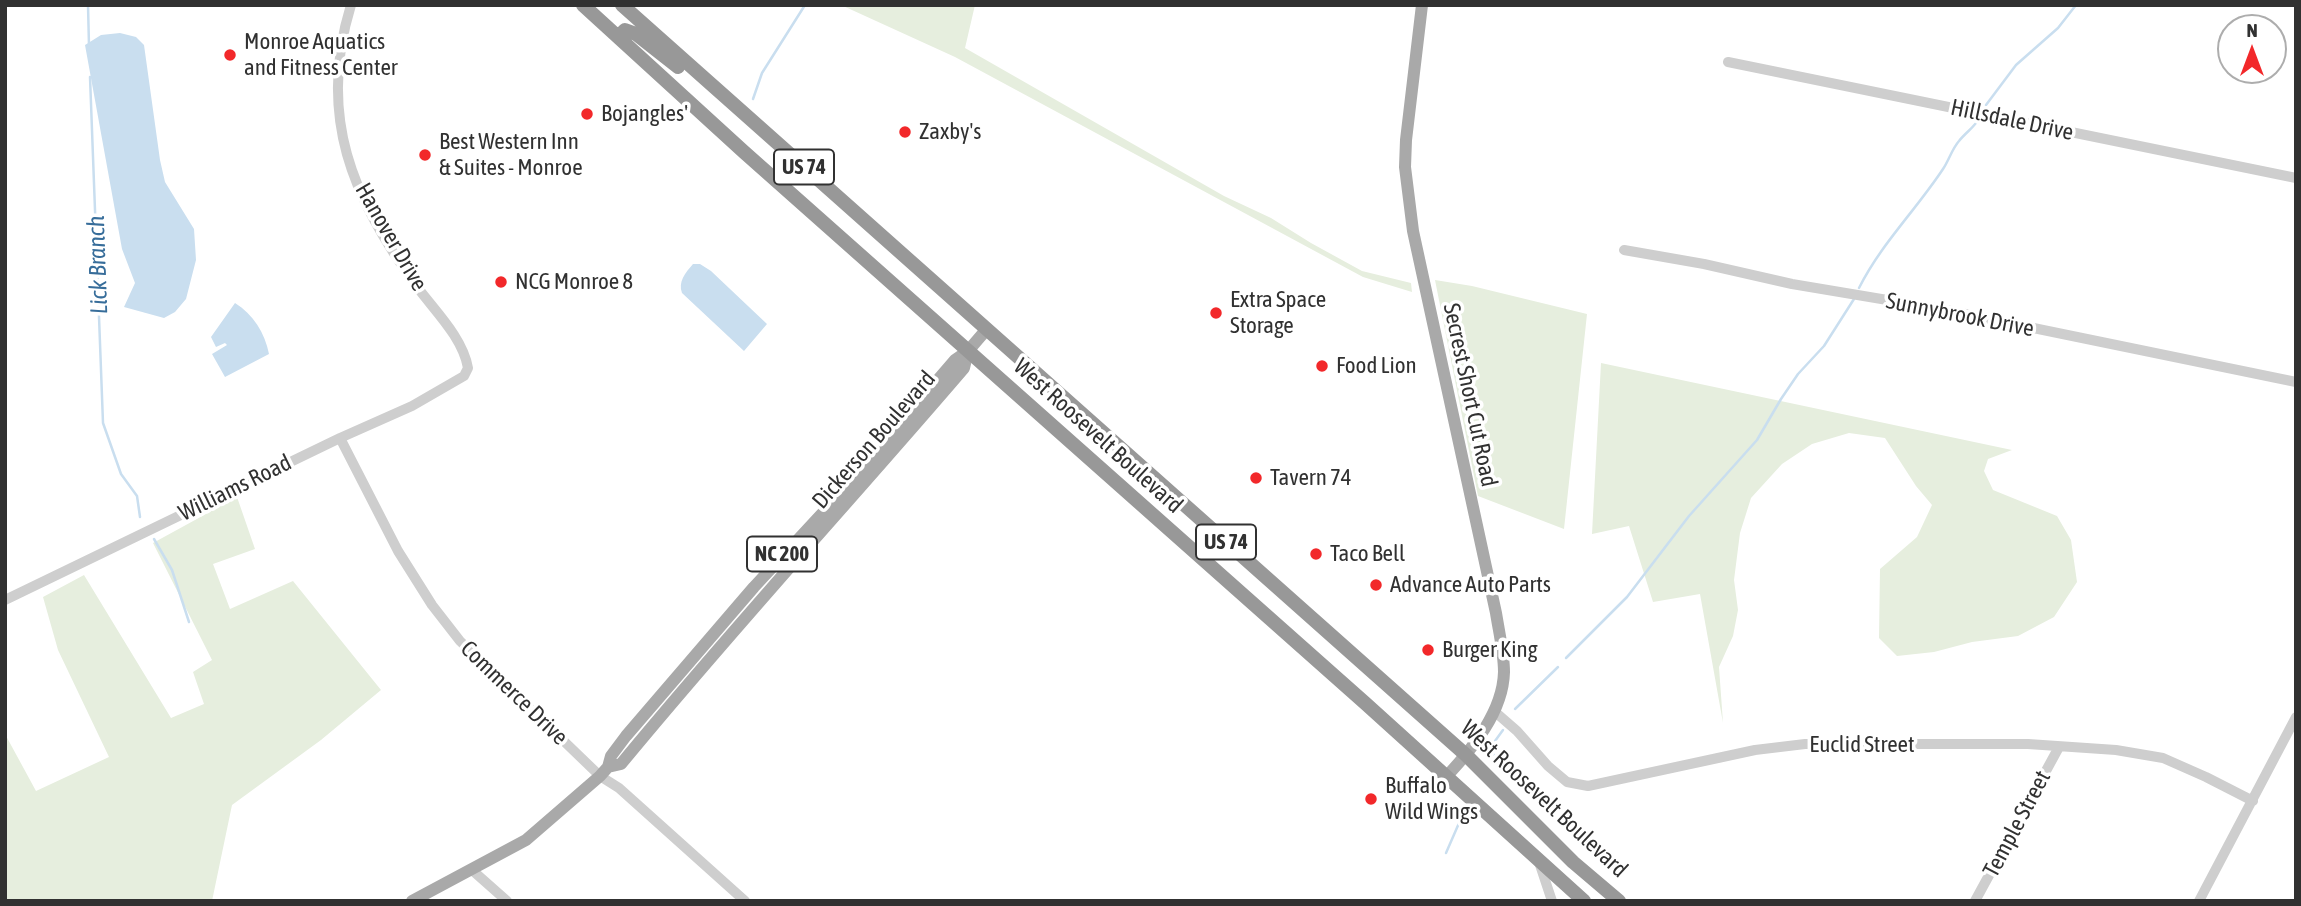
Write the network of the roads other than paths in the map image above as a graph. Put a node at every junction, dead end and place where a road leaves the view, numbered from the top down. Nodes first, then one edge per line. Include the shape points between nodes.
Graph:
1 (351, 5) edge
2 (583, 5) edge
3 (622, 5) edge
4 (1422, 5) edge
5 (618, 37) junction
6 (1728, 62) dead end
7 (734, 106) junction
8 (2296, 178) edge
9 (1624, 250) dead end
10 (986, 330) junction
11 (968, 351) junction
12 (464, 376) joint
13 (2296, 382) edge
14 (340, 438) junction
15 (830, 505) junction
16 (799, 559) junction
17 (5, 600) edge
18 (1494, 711) junction
19 (2296, 717) edge
20 (2059, 747) junction
21 (1466, 755) junction
22 (604, 772) junction
23 (1447, 776) junction
24 (2253, 801) junction
25 (1538, 859) junction
26 (472, 870) junction
27 (412, 901) edge
28 (507, 901) edge
29 (745, 901) edge
30 (1552, 901) edge
31 (1584, 901) edge
32 (1619, 901) edge
33 (1975, 901) edge
34 (2199, 901) edge

1 - 12 street, Hanover Drive via 336,75 344,149 376,222 460,344 468,368
2 - 5 highway, West Roosevelt Boulevard / US 74
3 - 7 highway, West Roosevelt Boulevard / US 74
4 - 18 main road, Secrest Short Cut Road via 1405,167 1413,231 1496,612 1504,673
5 - 7 highway via 625,30 636,34
5 - 11 highway, West Roosevelt Boulevard / US 74
6 - 8 street, Hillsdale Drive
7 - 10 highway, West Roosevelt Boulevard / US 74
9 - 13 street, Sunnybrook Drive
10 - 11 main road, Dickerson Boulevard / NC 200
10 - 21 highway, West Roosevelt Boulevard / US 74
11 - 15 main road, Dickerson Boulevard / NC 200 via 955,360
11 - 16 main road, Dickerson Boulevard / NC 200 via 964,368
11 - 23 highway, West Roosevelt Boulevard / US 74
12 - 14 street, Williams Road via 412,406
14 - 17 street, Williams Road
14 - 22 street, Commerce Drive via 398,551 460,641
15 - 16 main road, NC 200 via 830,513
15 - 22 main road, Dickerson Boulevard / NC 200 via 634,725
16 - 22 main road, Dickerson Boulevard / NC 200 via 621,764
18 - 20 street, Euclid Street via 1567,782 1588,786 1755,750 1805,744
18 - 21 main road, Secrest Short Cut Road
19 - 24 street
20 - 24 street, Euclid Street via 2163,758
20 - 33 street, Temple Street
21 - 23 main road, Secrest Short Cut Road
21 - 32 highway, West Roosevelt Boulevard / US 74 via 1573,862
22 - 26 main road, Dickerson Boulevard / NC 200 via 526,840
22 - 29 street, Commerce Drive
23 - 25 highway, West Roosevelt Boulevard / US 74
24 - 34 street
25 - 30 street
25 - 31 highway, West Roosevelt Boulevard / US 74
26 - 27 main road, Dickerson Boulevard / NC 200
26 - 28 street

